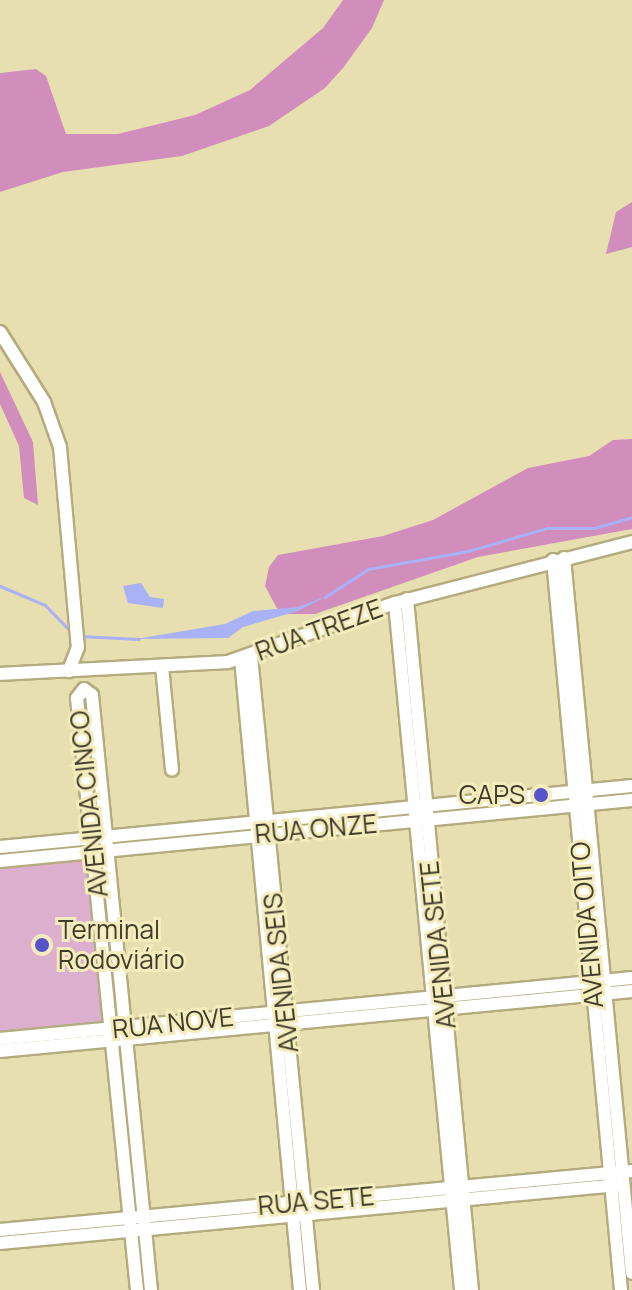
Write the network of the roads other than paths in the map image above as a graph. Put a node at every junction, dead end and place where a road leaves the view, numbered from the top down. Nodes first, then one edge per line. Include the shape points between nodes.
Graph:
1 (0, 332) edge
2 (632, 542) edge
3 (558, 559) junction
4 (401, 601) junction
5 (246, 657) junction
6 (162, 666) junction
7 (69, 671) junction
8 (0, 674) edge
9 (172, 770) dead end
10 (632, 786) edge
11 (580, 791) junction
12 (632, 800) edge
13 (582, 805) junction
14 (419, 813) junction
15 (261, 828) junction
16 (108, 843) junction
17 (93, 844) junction
18 (0, 847) edge
19 (0, 861) edge
20 (632, 978) edge
21 (600, 988) junction
22 (632, 991) edge
23 (439, 1003) junction
24 (280, 1018) junction
25 (126, 1034) junction
26 (112, 1035) junction
27 (0, 1039) edge
28 (0, 1051) edge
29 (130, 1150) junction
30 (622, 1179) edge
31 (457, 1194) junction
32 (298, 1208) junction
33 (137, 1223) junction
34 (0, 1230) edge
35 (31, 1234) junction
36 (0, 1243) edge
37 (632, 1273) edge
38 (137, 1290) edge
39 (151, 1290) edge
40 (300, 1290) edge
41 (313, 1290) edge
42 (461, 1290) edge
43 (472, 1290) edge
44 (621, 1290) edge

1 - 7 street via 56,430 77,626 78,647
2 - 3 street, RUA TREZE
3 - 4 street, RUA TREZE
3 - 11 street, AVENIDA OITO
4 - 5 street, RUA TREZE
4 - 14 street, AVENIDA SETE
5 - 6 street, RUA TREZE
5 - 15 street, AVENIDA SEIS
6 - 7 street, RUA TREZE
6 - 9 street
7 - 8 street, RUA TREZE
10 - 11 street, RUA ONZE
11 - 13 street, AVENIDA OITO
11 - 14 street, RUA ONZE
12 - 13 street, RUA ONZE
13 - 14 street, RUA ONZE
13 - 21 street, AVENIDA OITO
14 - 15 street, RUA ONZE
14 - 23 street, AVENIDA SETE
15 - 16 street, RUA ONZE
15 - 24 street, AVENIDA SEIS
16 - 17 street, RUA ONZE
16 - 17 street, AVENIDA CINCO via 92,695 84,689 77,698
16 - 25 street, AVENIDA CINCO
17 - 18 street, RUA ONZE
17 - 19 street, RUA ONZE
17 - 26 street, AVENIDA CINCO
20 - 21 street, RUA NOVE
21 - 22 street, RUA NOVE
21 - 23 street, RUA NOVE
21 - 30 street, AVENIDA OITO
23 - 24 street, RUA NOVE
23 - 31 street, AVENIDA SETE
24 - 25 street, RUA NOVE
24 - 32 street, AVENIDA SEIS
25 - 26 street, RUA NOVE
25 - 29 street, AVENIDA CINCO
26 - 27 street, RUA NOVE
26 - 28 street, RUA NOVE
26 - 29 street, AVENIDA CINCO
29 - 33 street, AVENIDA CINCO
30 - 31 street, RUA SETE
30 - 37 street, AVENIDA OITO
30 - 44 street, AVENIDA OITO
31 - 32 street, RUA SETE
31 - 42 street, AVENIDA SETE
31 - 43 street, AVENIDA SETE
32 - 33 street, RUA SETE
32 - 40 street, AVENIDA SEIS
32 - 41 street, AVENIDA SEIS
33 - 35 street, RUA SETE
33 - 38 street, AVENIDA CINCO
33 - 39 street, AVENIDA CINCO
34 - 35 street, RUA SETE
35 - 36 street, RUA SETE

